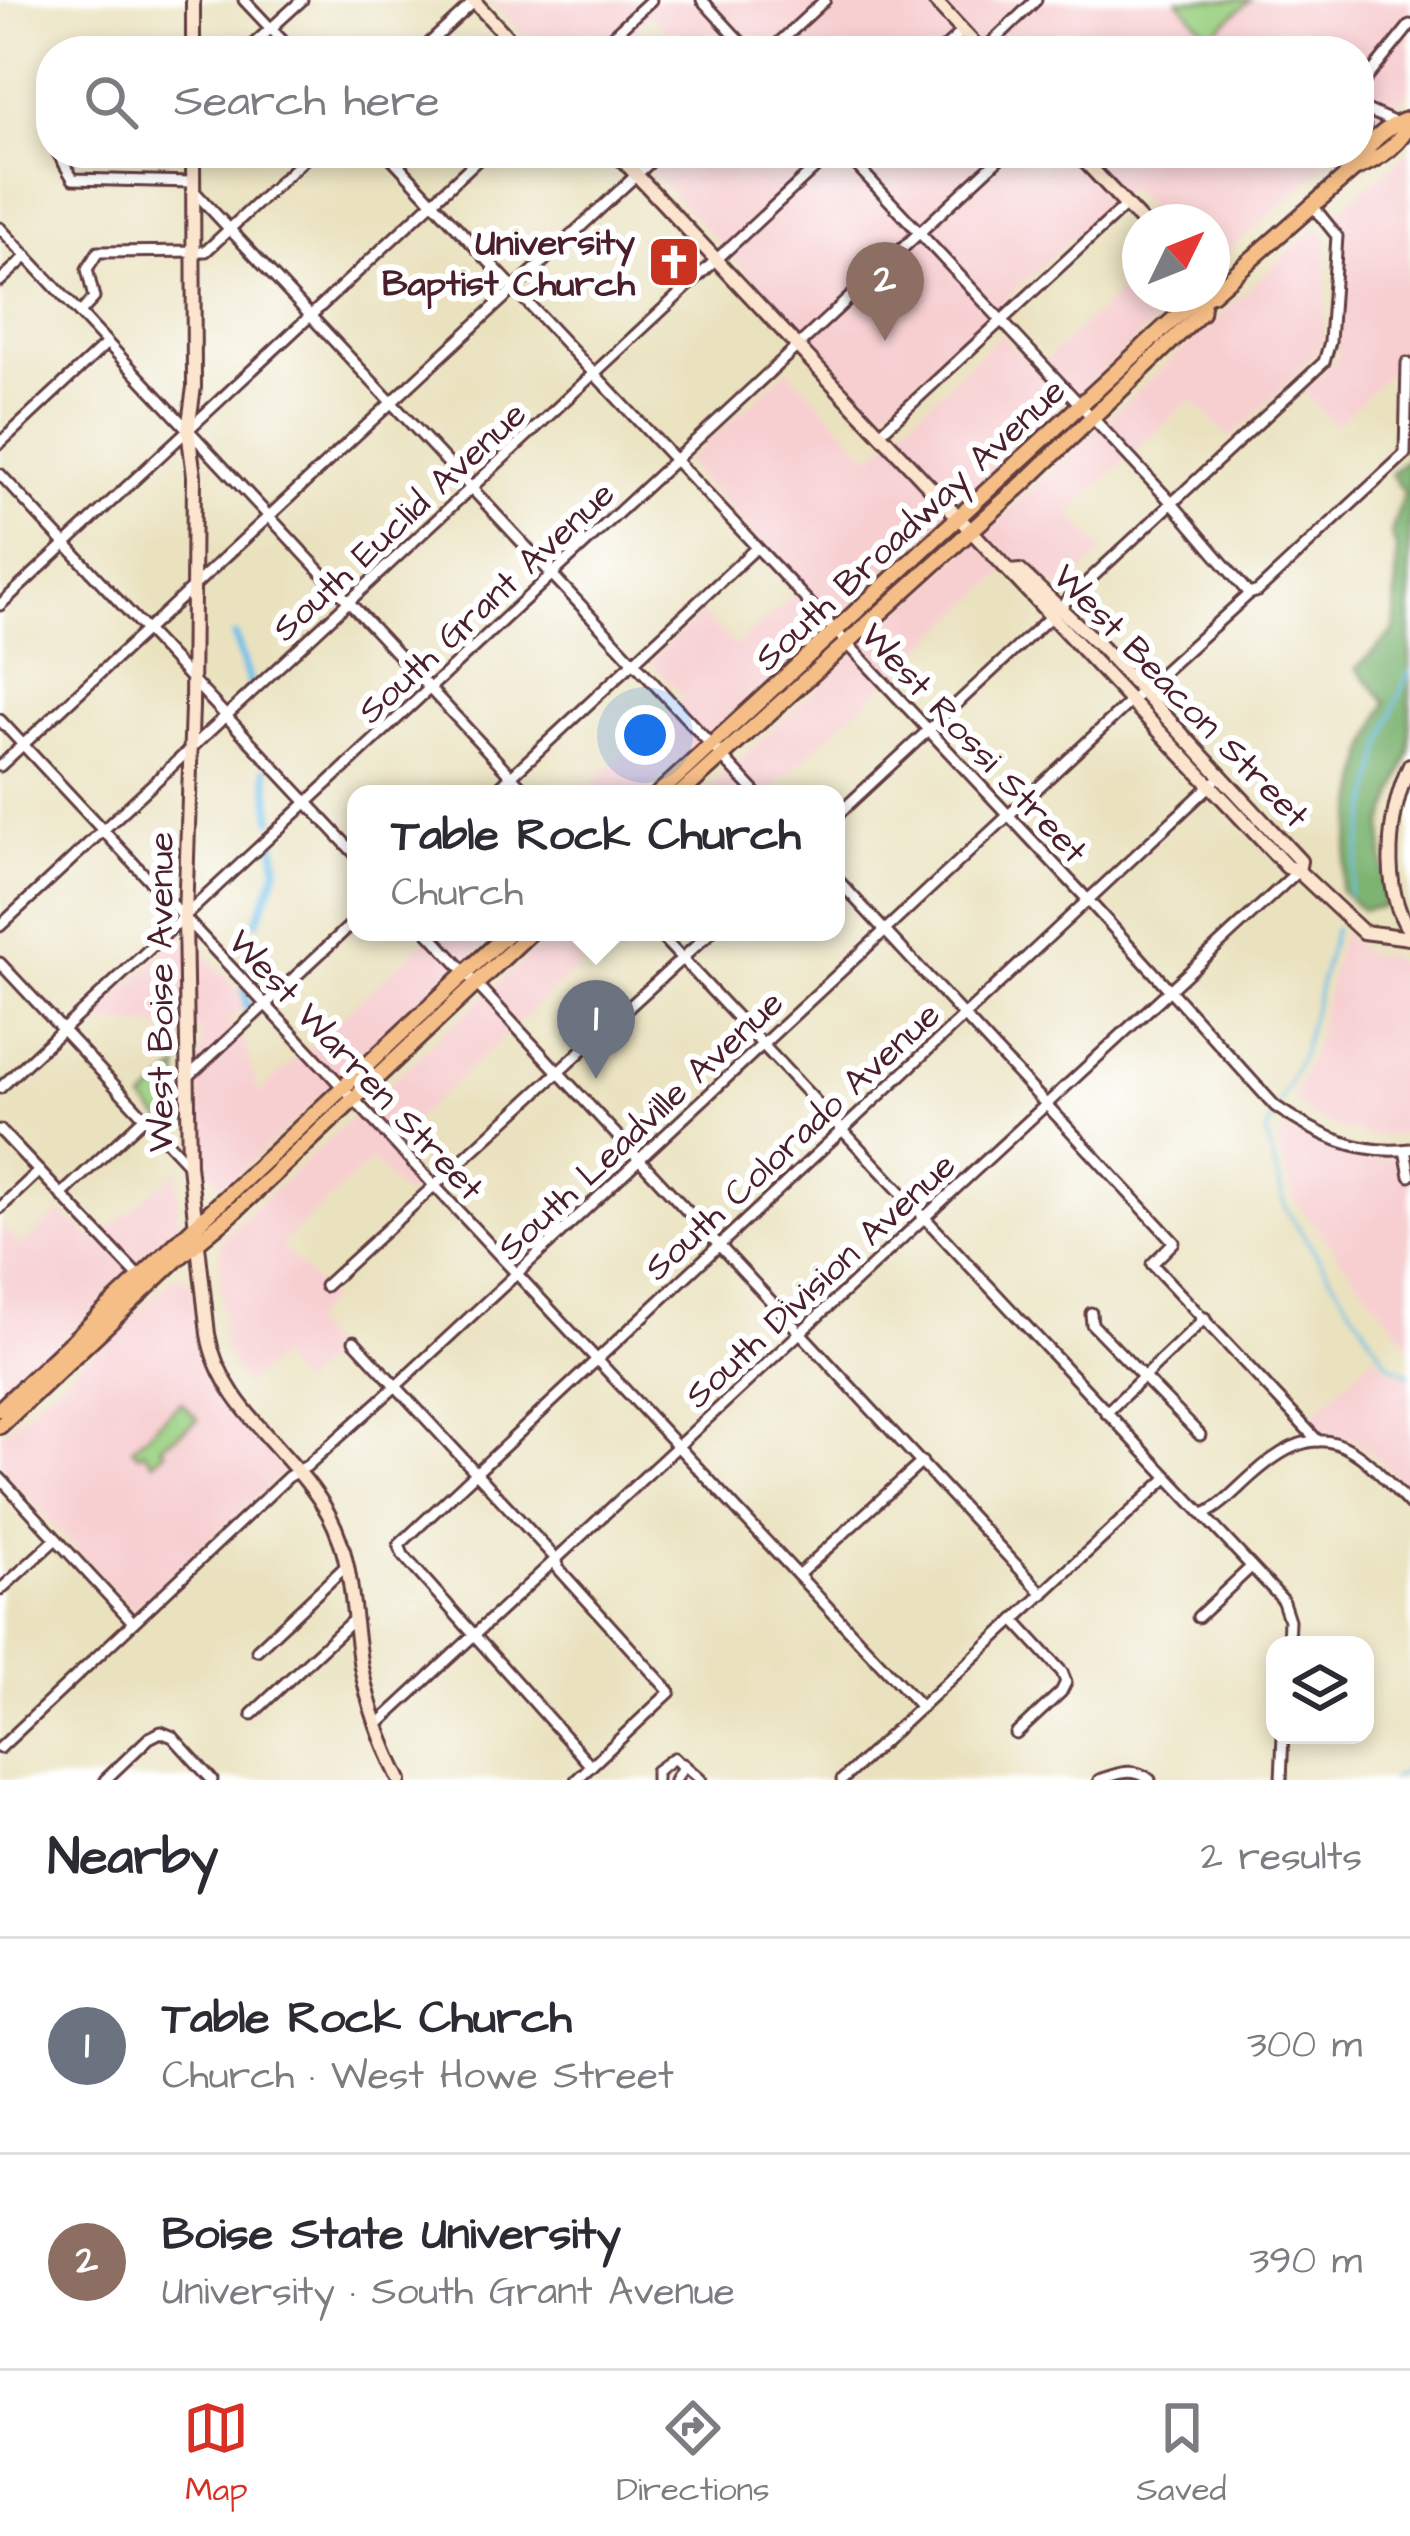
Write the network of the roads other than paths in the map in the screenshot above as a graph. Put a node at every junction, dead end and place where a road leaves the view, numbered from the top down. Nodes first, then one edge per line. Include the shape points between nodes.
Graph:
1 (193, 0) edge
2 (244, 0) edge
3 (302, 0) edge
4 (651, 0) edge
5 (701, 0) edge
6 (825, 0) edge
7 (934, 0) edge
8 (1036, 0) edge
9 (474, 1) edge
10 (1410, 25) edge
11 (271, 28) junction
12 (963, 31) junction
13 (193, 36) edge
14 (262, 36) edge
15 (278, 36) edge
16 (437, 36) edge
17 (506, 36) edge
18 (612, 36) edge
19 (735, 36) edge
20 (786, 36) edge
21 (958, 36) edge
22 (968, 36) edge
23 (998, 36) edge
24 (1374, 69) edge
25 (1374, 111) edge
26 (1405, 121) edge
27 (1374, 142) edge
28 (1374, 161) edge
29 (67, 168) edge
30 (194, 168) edge
31 (295, 168) edge
32 (401, 168) edge
33 (469, 168) edge
34 (630, 168) edge
35 (644, 168) edge
36 (815, 168) edge
37 (859, 168) edge
38 (989, 168) edge
39 (1092, 168) edge
40 (1354, 169) edge
41 (636, 175) junction
42 (194, 186) junction
43 (433, 202) junction
44 (1125, 204) edge
45 (1312, 206) junction
46 (1122, 209) edge
47 (0, 228) edge
48 (230, 229) junction
49 (921, 234) junction
50 (195, 254) junction
51 (27, 256) junction
52 (716, 260) junction
53 (1230, 277) edge
54 (0, 281) edge
55 (513, 288) junction
56 (1182, 312) edge
57 (1201, 312) edge
58 (80, 313) junction
59 (310, 315) junction
60 (1002, 321) junction
61 (107, 343) junction
62 (797, 347) junction
63 (1407, 362) dead end
64 (594, 375) junction
65 (391, 402) junction
66 (1081, 405) junction
67 (1092, 417) junction
68 (188, 430) junction
69 (879, 434) junction
70 (0, 443) edge
71 (675, 461) junction
72 (0, 475) edge
73 (472, 489) junction
74 (1171, 502) junction
75 (268, 516) junction
76 (958, 518) junction
77 (971, 532) junction
78 (65, 544) junction
79 (756, 548) junction
80 (553, 575) junction
81 (193, 587) junction
82 (1249, 594) junction
83 (349, 603) junction
84 (0, 605) edge
85 (1055, 612) junction
86 (146, 631) junction
87 (841, 639) junction
88 (634, 662) junction
89 (192, 680) junction
90 (430, 689) junction
91 (1142, 692) junction
92 (1130, 702) junction
93 (226, 716) junction
94 (0, 720) edge
95 (927, 731) junction
96 (23, 745) junction
97 (190, 749) junction
98 (716, 750) junction
99 (0, 766) edge
100 (1407, 772) edge
101 (511, 776) junction
102 (1221, 776) junction
103 (502, 785) edge
104 (520, 785) edge
105 (670, 785) edge
106 (687, 785) edge
107 (749, 785) edge
108 (1209, 786) junction
109 (307, 802) junction
110 (845, 807) edge
111 (1008, 818) junction
112 (103, 831) junction
113 (347, 845) edge
114 (1298, 871) junction
115 (845, 888) edge
116 (1088, 900) junction
117 (184, 918) junction
118 (0, 926) edge
119 (347, 928) edge
120 (885, 931) junction
121 (1410, 935) edge
122 (436, 941) edge
123 (502, 941) edge
124 (519, 941) edge
125 (666, 941) edge
126 (701, 941) edge
127 (682, 958) junction
128 (0, 963) edge
129 (471, 978) junction
130 (1169, 990) junction
131 (266, 1005) junction
132 (964, 1015) junction
133 (62, 1030) junction
134 (763, 1045) junction
135 (559, 1072) junction
136 (190, 1075) junction
137 (0, 1088) edge
138 (347, 1093) junction
139 (1047, 1104) junction
140 (145, 1118) junction
141 (0, 1130) edge
142 (842, 1130) junction
143 (1408, 1149) edge
144 (640, 1159) junction
145 (189, 1165) junction
146 (39, 1172) junction
147 (1410, 1176) edge
148 (435, 1186) junction
149 (62, 1195) junction
150 (0, 1208) edge
151 (925, 1218) junction
152 (196, 1225) junction
153 (198, 1242) junction
154 (719, 1244) junction
155 (517, 1274) junction
156 (143, 1282) junction
157 (325, 1286) dead end
158 (1091, 1313) dead end
159 (1205, 1318) junction
160 (802, 1332) junction
161 (354, 1341) dead end
162 (596, 1359) junction
163 (1143, 1377) junction
164 (396, 1386) junction
165 (0, 1409) edge
166 (1106, 1413) junction
167 (0, 1426) edge
168 (1200, 1436) dead end
169 (1318, 1441) junction
170 (678, 1447) junction
171 (922, 1462) junction
172 (298, 1471) junction
173 (475, 1472) junction
174 (0, 1478) edge
175 (1167, 1478) junction
176 (1410, 1505) edge
177 (1204, 1514) junction
178 (56, 1539) junction
179 (557, 1560) junction
180 (347, 1565) junction
181 (1253, 1570) junction
182 (798, 1575) junction
183 (0, 1590) edge
184 (1043, 1594) junction
185 (1198, 1617) dead end
186 (355, 1619) junction
187 (1014, 1620) junction
188 (133, 1622) junction
189 (1288, 1636) edge
190 (474, 1637) junction
191 (257, 1650) dead end
192 (920, 1707) junction
193 (252, 1714) dead end
194 (376, 1726) junction
195 (1016, 1734) dead end
196 (1282, 1744) edge
197 (0, 1748) edge
198 (682, 1764) junction
199 (591, 1766) junction
200 (105, 1780) edge
201 (212, 1780) edge
202 (400, 1780) edge
203 (576, 1780) edge
204 (656, 1780) edge
205 (675, 1780) edge
206 (701, 1780) edge
207 (842, 1780) edge
208 (1099, 1780) edge
209 (1150, 1780) edge
210 (1280, 1780) edge

1 - 13 street
2 - 11 street
3 - 11 street
4 - 18 street
5 - 19 street
6 - 20 street
7 - 12 street
8 - 23 street
9 - 16 street
9 - 17 street
10 - 24 street
11 - 14 street
11 - 15 street
12 - 21 street
12 - 22 street
25 - 26 street
26 - 27 main road, South Broadway Avenue
26 - 28 main road, South Broadway Avenue via 1405,134
29 - 42 street via 73,179
30 - 42 street, West Boise Avenue
31 - 48 street
32 - 43 street, West Rossi Street
33 - 43 street
34 - 41 street, West Beacon Street
35 - 41 street
36 - 52 street, South Euclid Avenue
37 - 49 street
38 - 49 street, South Grant Avenue
39 - 44 street
40 - 45 main road, South Broadway Avenue
41 - 52 street, West Beacon Street
41 - 55 street
42 - 48 street
42 - 50 street, West Boise Avenue
43 - 55 street, West Rossi Street
43 - 59 street
45 - 53 main road, South Broadway Avenue
45 - 74 street via 1337,236 1324,362
46 - 60 street
47 - 51 street
48 - 50 street
48 - 59 street
49 - 60 street
49 - 62 street, South Grant Avenue
50 - 58 street via 98,252 87,268 94,298
50 - 68 street, West Boise Avenue
51 - 54 street
51 - 58 street
52 - 62 street, West Beacon Street
52 - 64 street, South Euclid Avenue
55 - 64 street, West Rossi Street
55 - 65 street
56 - 66 main road, South Broadway Avenue
57 - 67 main road, South Broadway Avenue
58 - 61 street
59 - 65 street
59 - 68 street
60 - 66 street
60 - 69 street
61 - 68 street
61 - 70 street
62 - 69 street, West Beacon Street
62 - 71 street, South Grant Avenue
63 - 82 street, South Leadville Avenue via 1405,454
64 - 71 street, West Rossi Street
64 - 73 street, South Euclid Avenue
65 - 73 street
65 - 75 street
66 - 67 street
66 - 76 main road, South Broadway Avenue
67 - 74 street
67 - 77 main road, South Broadway Avenue
68 - 75 street
68 - 78 street
68 - 81 street, West Boise Avenue
69 - 76 street, West Beacon Street
71 - 79 street, West Rossi Street
71 - 80 street, South Grant Avenue
72 - 78 street
73 - 80 street
73 - 83 street, South Euclid Avenue
74 - 82 street
74 - 85 street
75 - 81 street
75 - 83 street
76 - 77 street, West Beacon Street
76 - 87 main road, South Broadway Avenue
77 - 85 street, West Beacon Street
77 - 87 main road, South Broadway Avenue
78 - 84 street
78 - 86 street
79 - 87 street, West Rossi Street
79 - 88 street
80 - 88 street
80 - 90 street, South Grant Avenue
81 - 86 street
81 - 89 street, West Boise Avenue
82 - 91 street, South Leadville Avenue
83 - 90 street
83 - 93 street, South Euclid Avenue
85 - 91 street, West Beacon Street
85 - 92 street, West Beacon Street
85 - 95 street
86 - 89 street
86 - 96 street
87 - 95 street, West Rossi Street
87 - 98 main road, South Broadway Avenue
88 - 98 street
88 - 101 street
89 - 93 street
89 - 97 street, West Boise Avenue
90 - 101 street
90 - 109 street, South Grant Avenue
91 - 92 street, South Leadville Avenue
91 - 102 street, West Beacon Street
92 - 108 street, West Beacon Street
92 - 111 street, South Leadville Avenue
93 - 97 street, South Euclid Avenue
93 - 109 street
94 - 96 street, West Warren Street
95 - 110 street
95 - 111 street, West Rossi Street
96 - 99 street
96 - 112 street, West Warren Street
97 - 112 street, South Euclid Avenue
97 - 117 street, West Boise Avenue
98 - 105 main road, South Broadway Avenue
98 - 106 main road, South Broadway Avenue
98 - 107 street
100 - 121 street via 1391,837 1397,912
101 - 103 street
101 - 104 street
102 - 108 street, South Colorado Avenue
102 - 114 street, West Beacon Street via 1300,861
108 - 114 street, West Beacon Street
108 - 116 street, South Colorado Avenue
109 - 113 street
109 - 117 street, South Grant Avenue
111 - 116 street, West Rossi Street
111 - 120 street, South Leadville Avenue
112 - 117 street, West Warren Street
112 - 118 street, South Euclid Avenue
114 - 121 street, West Beacon Street via 1363,932
114 - 130 street, South Division Avenue
115 - 120 street
116 - 130 street, West Rossi Street
116 - 132 street, South Colorado Avenue
117 - 131 street, West Warren Street
117 - 133 street, South Grant Avenue
117 - 136 street, West Boise Avenue
119 - 131 street
120 - 132 street
120 - 134 street, South Leadville Avenue
122 - 129 street
123 - 129 main road
124 - 129 main road
125 - 127 street
126 - 127 street
127 - 134 street
127 - 135 street
128 - 133 street
129 - 135 street
129 - 138 main road
130 - 139 street, South Division Avenue
130 - 143 street, West Rossi Street via 1290,1116 1343,1144
131 - 136 street
131 - 138 street, West Warren Street
132 - 139 street
132 - 142 street, South Colorado Avenue
133 - 137 street, South Grant Avenue
133 - 140 street
134 - 142 street
134 - 144 street, South Leadville Avenue
135 - 144 street
135 - 148 street
136 - 145 street, West Boise Avenue
138 - 148 street, West Warren Street
138 - 152 main road
138 - 153 main road
139 - 151 street, South Division Avenue
139 - 159 street via 1174,1242 1152,1264
140 - 145 street
140 - 149 street
141 - 146 street
142 - 151 street
142 - 154 street, South Colorado Avenue
143 - 147 street
144 - 154 street
144 - 155 street, South Leadville Avenue
145 - 152 street, West Boise Avenue
146 - 149 street
146 - 150 street
148 - 155 street, West Warren Street
148 - 157 street
149 - 156 street
151 - 160 street, South Division Avenue
151 - 166 street
152 - 153 street, West Boise Avenue
152 - 156 main road
153 - 156 main road
153 - 172 street, West Boise Avenue via 217,1365
154 - 160 street
154 - 162 street, South Colorado Avenue
155 - 162 street, West Warren Street
155 - 164 street, South Leadville Avenue
156 - 165 main road
156 - 167 main road
158 - 163 street via 1092,1324
159 - 163 street
159 - 169 street
160 - 170 street, South Division Avenue
160 - 171 street
161 - 164 street
162 - 170 street, West Warren Street
162 - 173 street, South Colorado Avenue
163 - 166 street
163 - 168 street
164 - 172 street, South Leadville Avenue
164 - 173 street
166 - 175 street
169 - 176 street via 1352,1448
169 - 177 street via 1283,1449
170 - 179 street, South Division Avenue
170 - 182 street, West Warren Street
171 - 182 street
171 - 184 street
172 - 180 street, West Boise Avenue via 328,1512
172 - 188 street, South Leadville Avenue
173 - 179 street
173 - 190 street, South Colorado Avenue via 399,1545
174 - 178 street
175 - 177 street
175 - 184 street
177 - 181 street
178 - 183 street
178 - 188 street
179 - 190 street, South Division Avenue
179 - 199 street via 670,1692
180 - 186 street, West Boise Avenue
180 - 191 street
181 - 185 street
181 - 189 street via 1282,1599
182 - 192 street, West Warren Street
184 - 187 street
186 - 193 street
186 - 194 street, West Boise Avenue
187 - 192 street
187 - 195 street via 1066,1682
188 - 197 street, South Leadville Avenue
190 - 194 street, South Division Avenue
190 - 199 street
192 - 207 street
194 - 202 street, West Boise Avenue
196 - 210 street
198 - 204 street via 668,1760
198 - 205 street
198 - 206 street
199 - 203 street
200 - 201 street via 161,1732
208 - 209 street via 1127,1771

